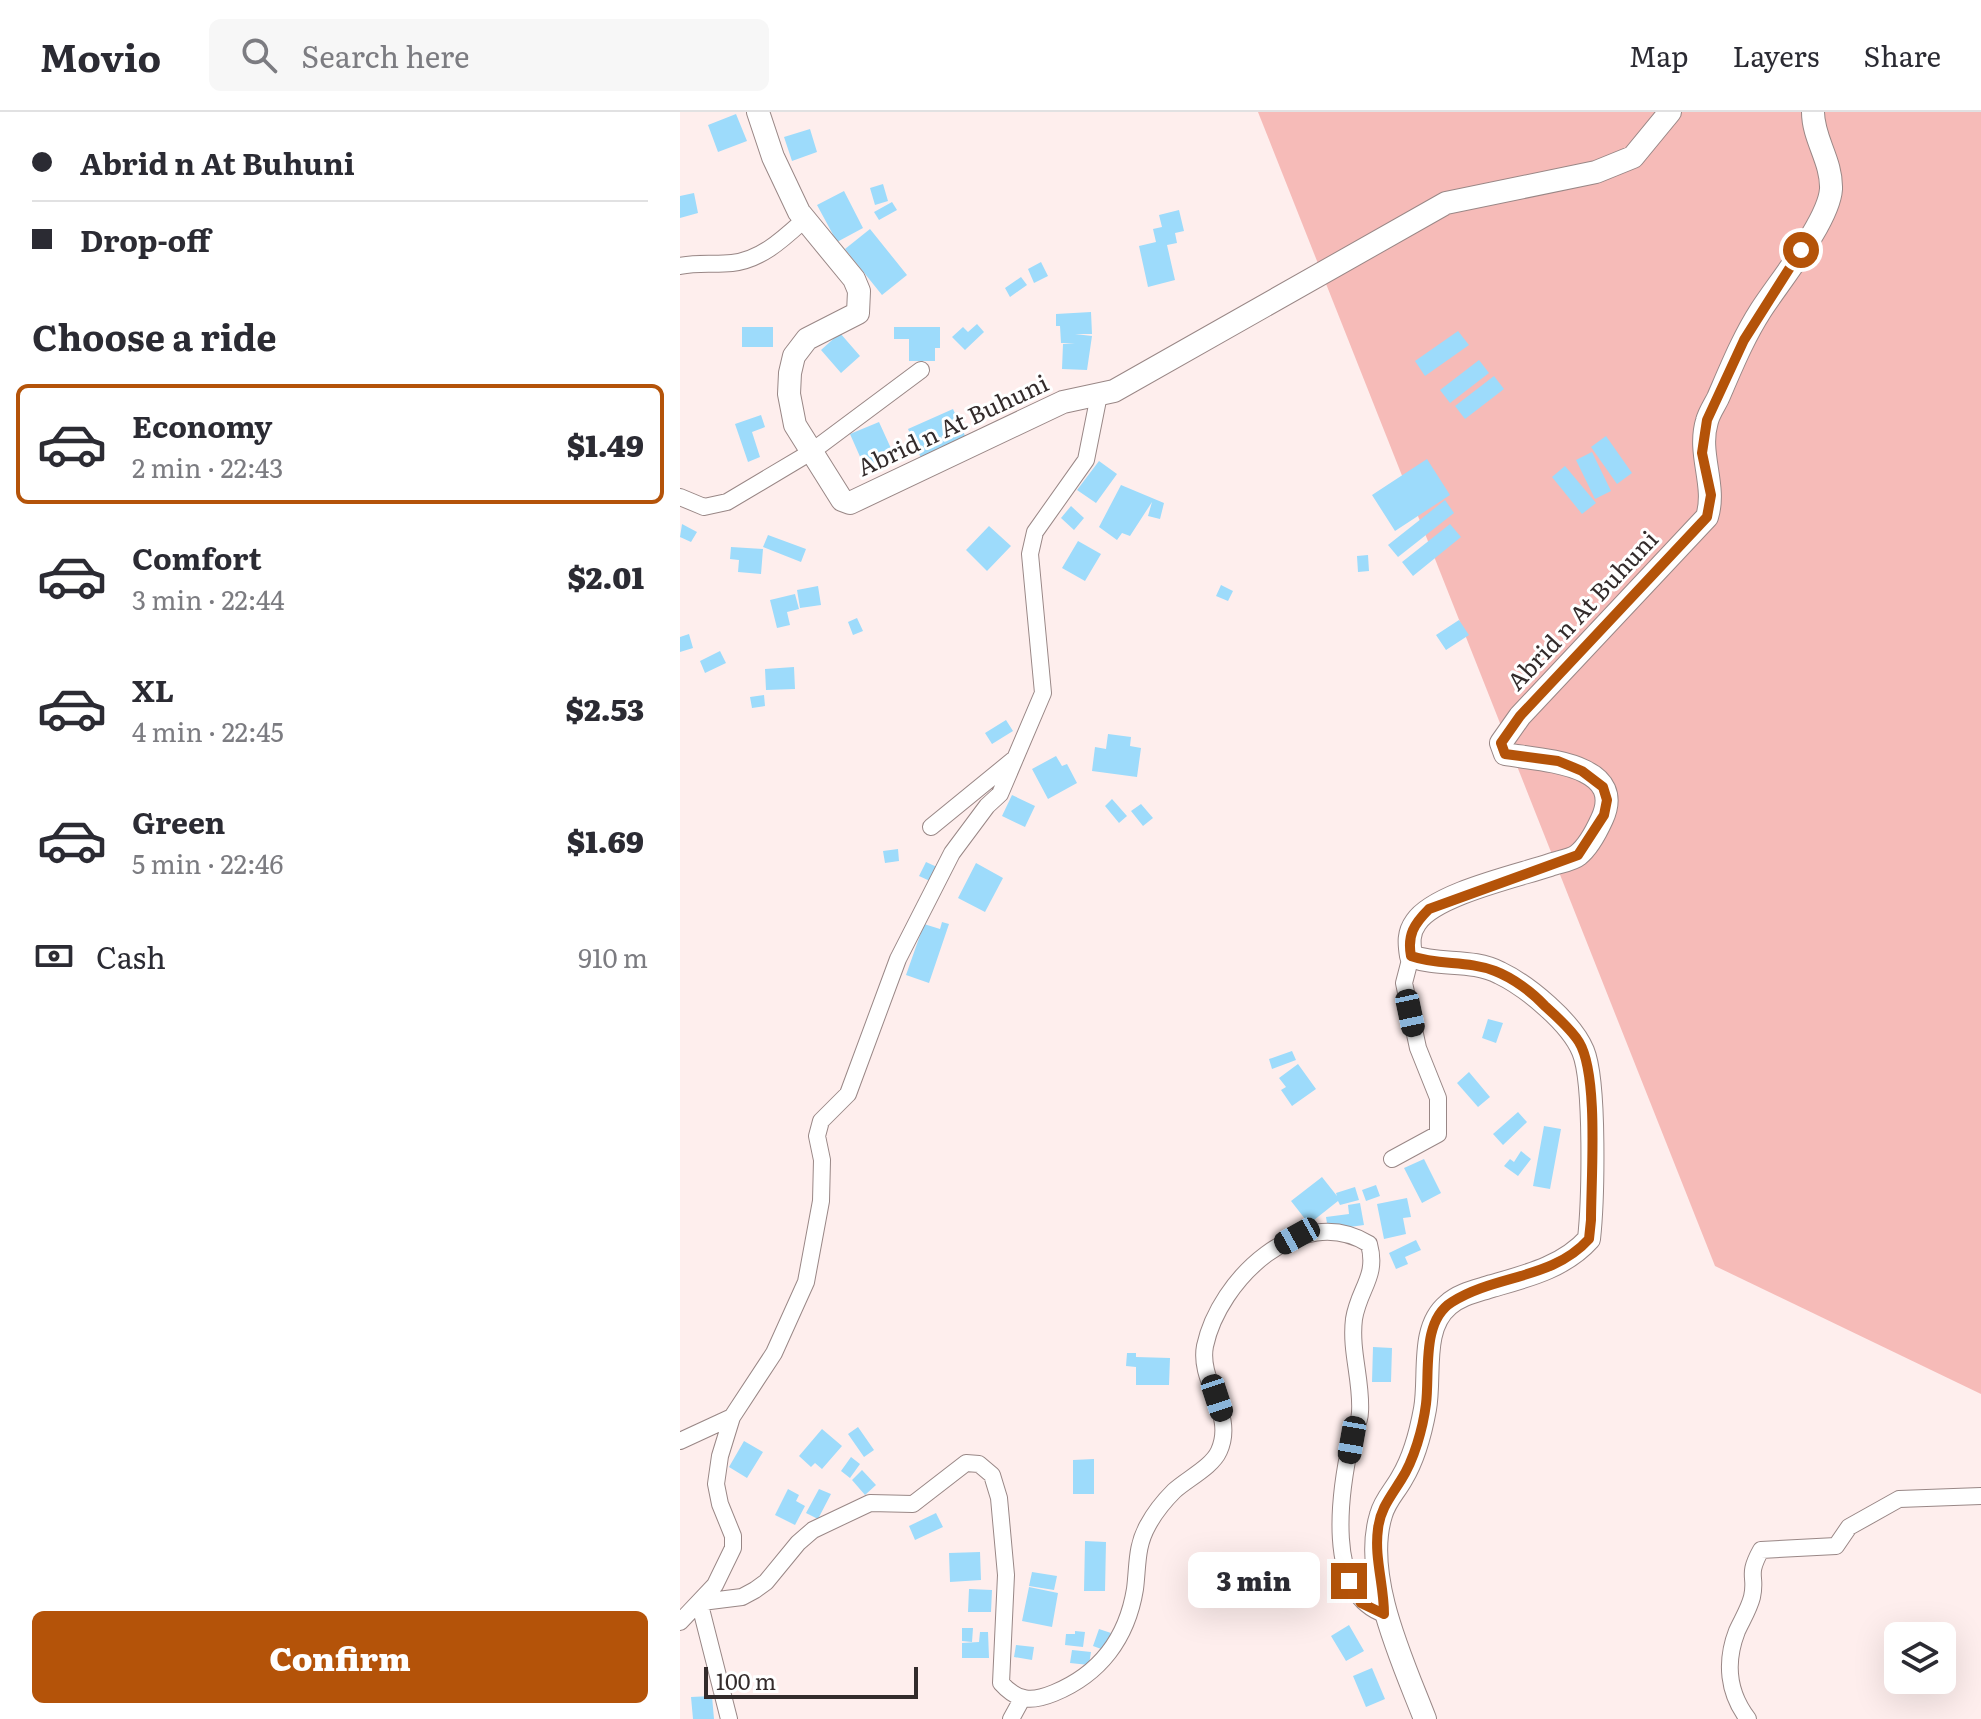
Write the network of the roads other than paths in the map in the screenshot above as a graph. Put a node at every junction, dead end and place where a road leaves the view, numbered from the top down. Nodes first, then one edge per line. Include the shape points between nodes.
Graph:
1 (758, 112) edge
2 (1670, 112) edge
3 (1813, 112) edge
4 (804, 220) junction
5 (680, 266) edge
6 (921, 370) dead end
7 (1099, 395) junction
8 (811, 452) junction
9 (680, 497) edge
10 (1017, 756) junction
11 (931, 827) dead end
12 (1411, 956) junction
13 (1392, 1159) dead end
14 (732, 1417) junction
15 (680, 1441) edge
16 (1981, 1496) edge
17 (701, 1603) junction
18 (1384, 1614) junction
19 (680, 1622) edge
20 (1022, 1699) junction
21 (729, 1719) edge
22 (1011, 1719) edge
23 (1425, 1719) edge
24 (1748, 1719) edge

1 - 4 street, Abrid n At Buhuni
2 - 7 street, Abrid n At Buhuni via 1633,157 1596,172 1446,203
3 - 12 street, Abrid n At Buhuni via 1812,127 1831,190 1812,232 1759,312 1707,420 1702,453 1711,495 1707,517 1520,716 1501,743 1505,754 1571,764 1596,780 1607,800 1604,815 1578,855 1429,909 1408,939
4 - 5 street via 777,244 746,259
4 - 8 street, Abrid n At Buhuni via 854,279 860,303 858,313 807,339 794,356 789,394 795,425
6 - 8 street
7 - 8 street, Abrid n At Buhuni via 1063,402 850,503 842,500
7 - 10 street via 1086,460 1035,532 1030,554 1043,693
8 - 9 street via 717,506 704,507
10 - 11 street
10 - 14 street via 1000,794 952,853 898,959 848,1094 821,1121 821,1201 806,1282 774,1353
12 - 13 street via 1404,983 1440,1121 1438,1134
12 - 18 street via 1499,972 1537,998 1578,1040 1589,1069 1591,1220 1589,1239 1567,1258 1473,1291 1437,1316 1422,1425 1378,1527
14 - 15 street
14 - 17 street via 716,1484 733,1548
16 - 24 street via 1899,1499 1849,1527 1836,1546 1761,1550 1751,1569 1753,1595 1728,1673 1737,1704
17 - 19 street
17 - 20 street via 755,1590 798,1543 841,1515 870,1503 913,1504 966,1463 979,1464 992,1475 999,1498 1006,1575 1001,1683
17 - 21 street
18 - 20 street via 1361,1603 1349,1581 1341,1523 1360,1414 1354,1321 1373,1259 1369,1244 1354,1234 1310,1233 1270,1251 1244,1273 1219,1307 1204,1354 1223,1415 1218,1454 1174,1492 1147,1527 1137,1550 1130,1612 1109,1657 1072,1686 1035,1700
18 - 23 street
20 - 22 street

